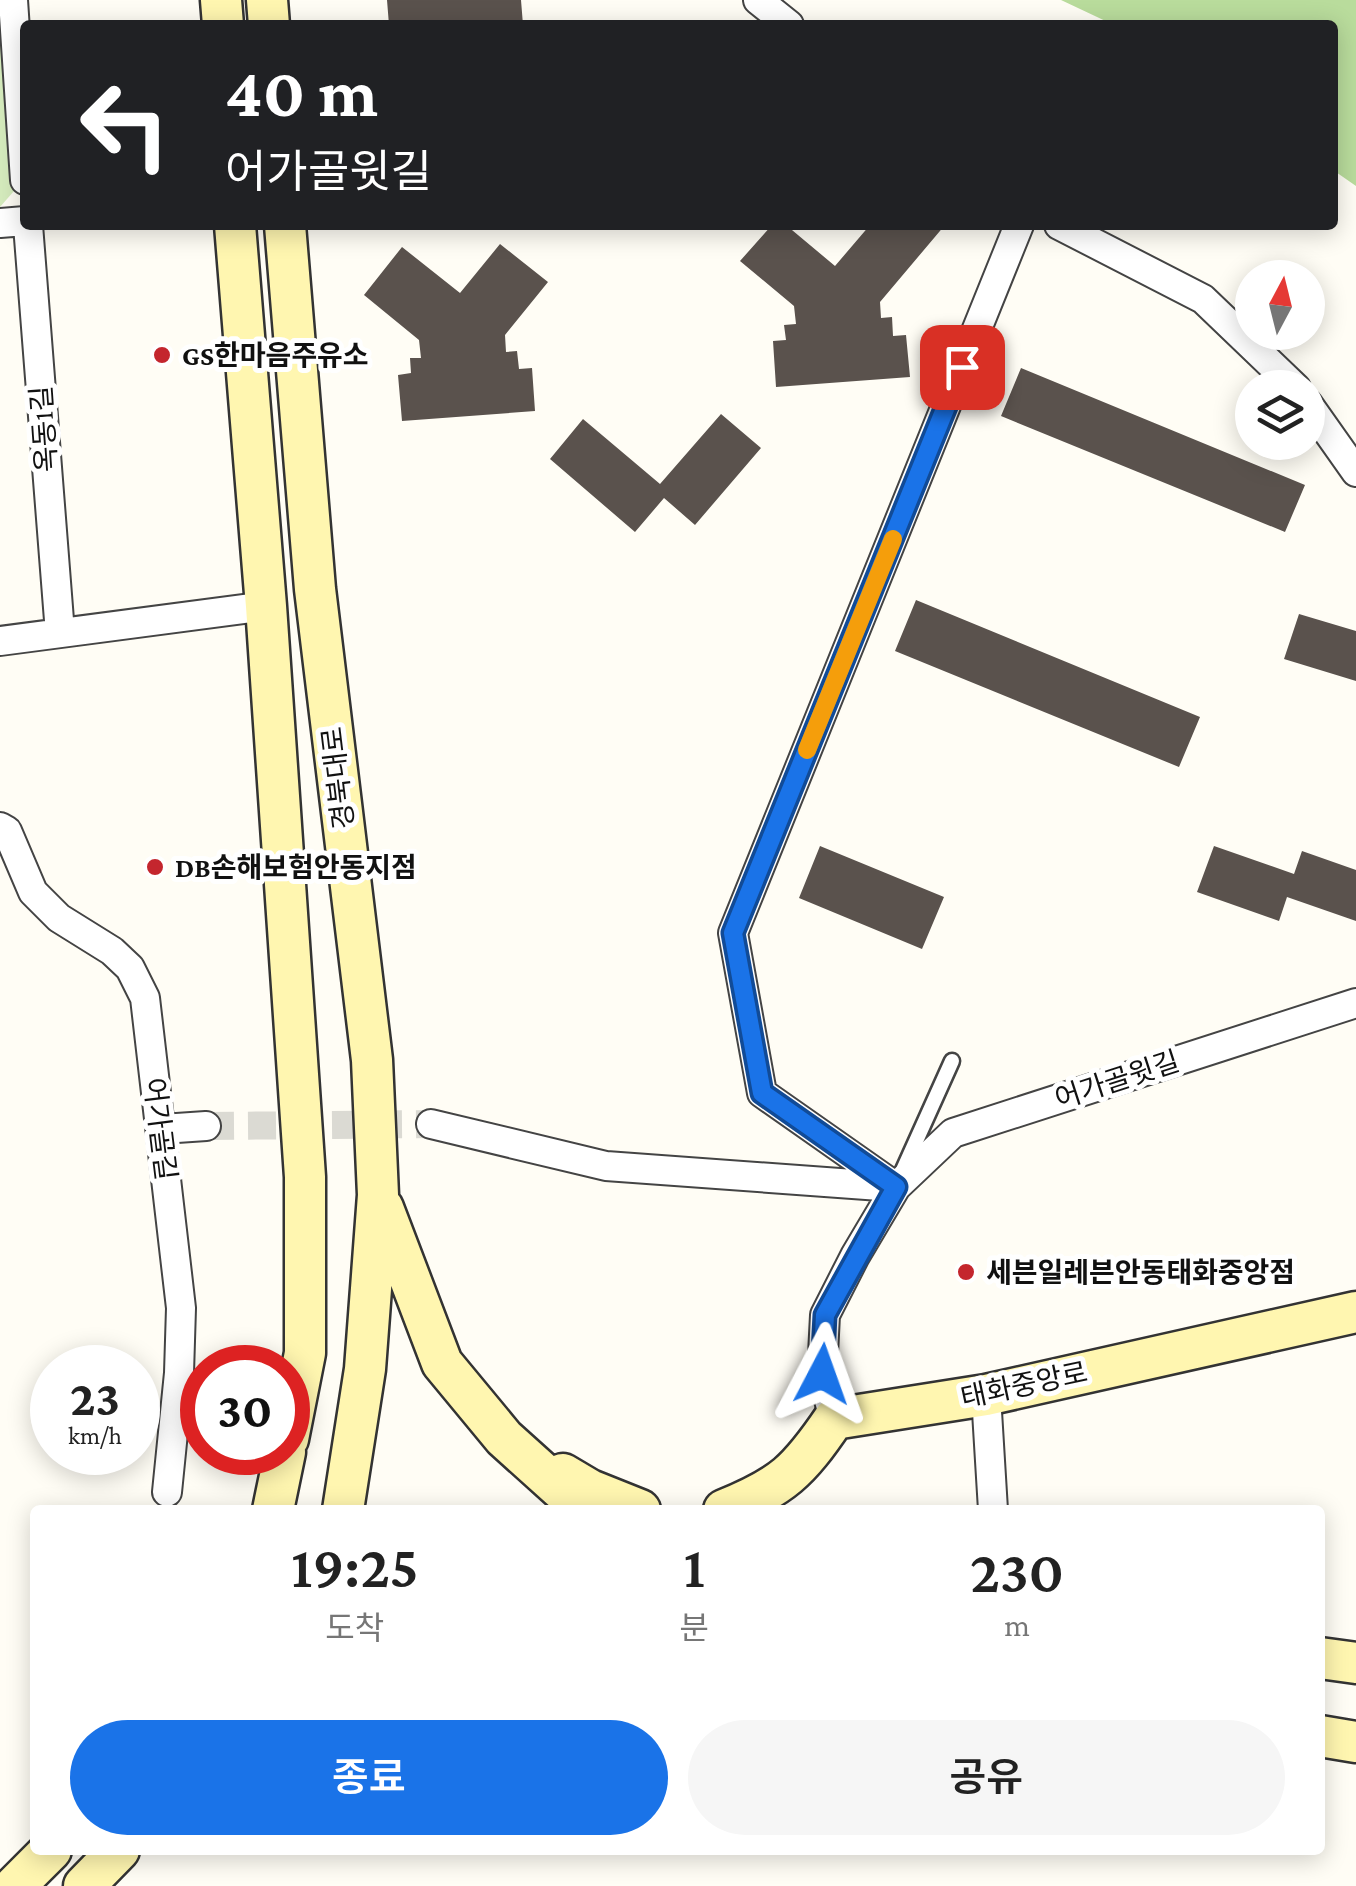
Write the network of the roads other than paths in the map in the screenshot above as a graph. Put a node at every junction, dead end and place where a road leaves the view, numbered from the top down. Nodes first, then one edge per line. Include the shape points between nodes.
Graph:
1 (13, 0) edge
2 (758, 0) edge
3 (783, 20) edge
4 (20, 105) edge
5 (27, 230) edge
6 (236, 230) edge
7 (285, 230) edge
8 (1017, 230) edge
9 (1069, 230) edge
10 (1277, 370) edge
11 (1325, 428) edge
12 (1356, 472) edge
13 (266, 606) junction
14 (60, 633) junction
15 (0, 641) edge
16 (0, 826) edge
17 (1356, 1004) edge
18 (952, 1062) dead end
19 (431, 1124) tunnel mouth
20 (206, 1126) tunnel mouth
21 (162, 1129) junction
22 (896, 1187) junction
23 (378, 1195) junction
24 (1356, 1312) edge
25 (305, 1345) edge
26 (986, 1394) junction
27 (834, 1419) junction
28 (504, 1438) junction
29 (280, 1475) edge
30 (167, 1492) dead end
31 (274, 1505) edge
32 (344, 1505) edge
33 (578, 1505) edge
34 (628, 1505) edge
35 (736, 1505) edge
36 (993, 1505) edge
37 (1325, 1659) edge
38 (1356, 1664) edge
39 (1325, 1737) edge
40 (1356, 1742) edge
41 (45, 1855) edge
42 (113, 1855) edge
43 (15, 1886) edge
44 (84, 1886) edge

1 - 4 street
2 - 3 street
5 - 14 street, 옥동1길
6 - 13 street, 경북대로
7 - 23 street, 경북대로 via 315,589 372,1060
8 - 22 street via 733,933 762,1093
9 - 10 street via 1203,299
11 - 12 street
13 - 14 street
13 - 25 street, 경북대로 via 305,1177
14 - 15 street
16 - 21 street, 어가골길 via 33,892 58,918 130,968 145,998
17 - 22 street, 어가골윗길 via 953,1133
18 - 22 lane, 어가골윗길
19 - 22 street via 606,1166
20 - 21 street
21 - 30 street, 어가골길 via 180,1308
22 - 27 street, 어가골윗길 via 825,1315 822,1374
23 - 28 street via 442,1362
23 - 32 street, 경북대로 via 365,1369
24 - 26 street, 태화중앙로
26 - 27 street, 태화중앙로
26 - 36 street
27 - 35 street via 806,1461 767,1492
28 - 33 street
28 - 34 street
29 - 31 street
37 - 38 street
39 - 40 street
41 - 43 street
42 - 44 street

